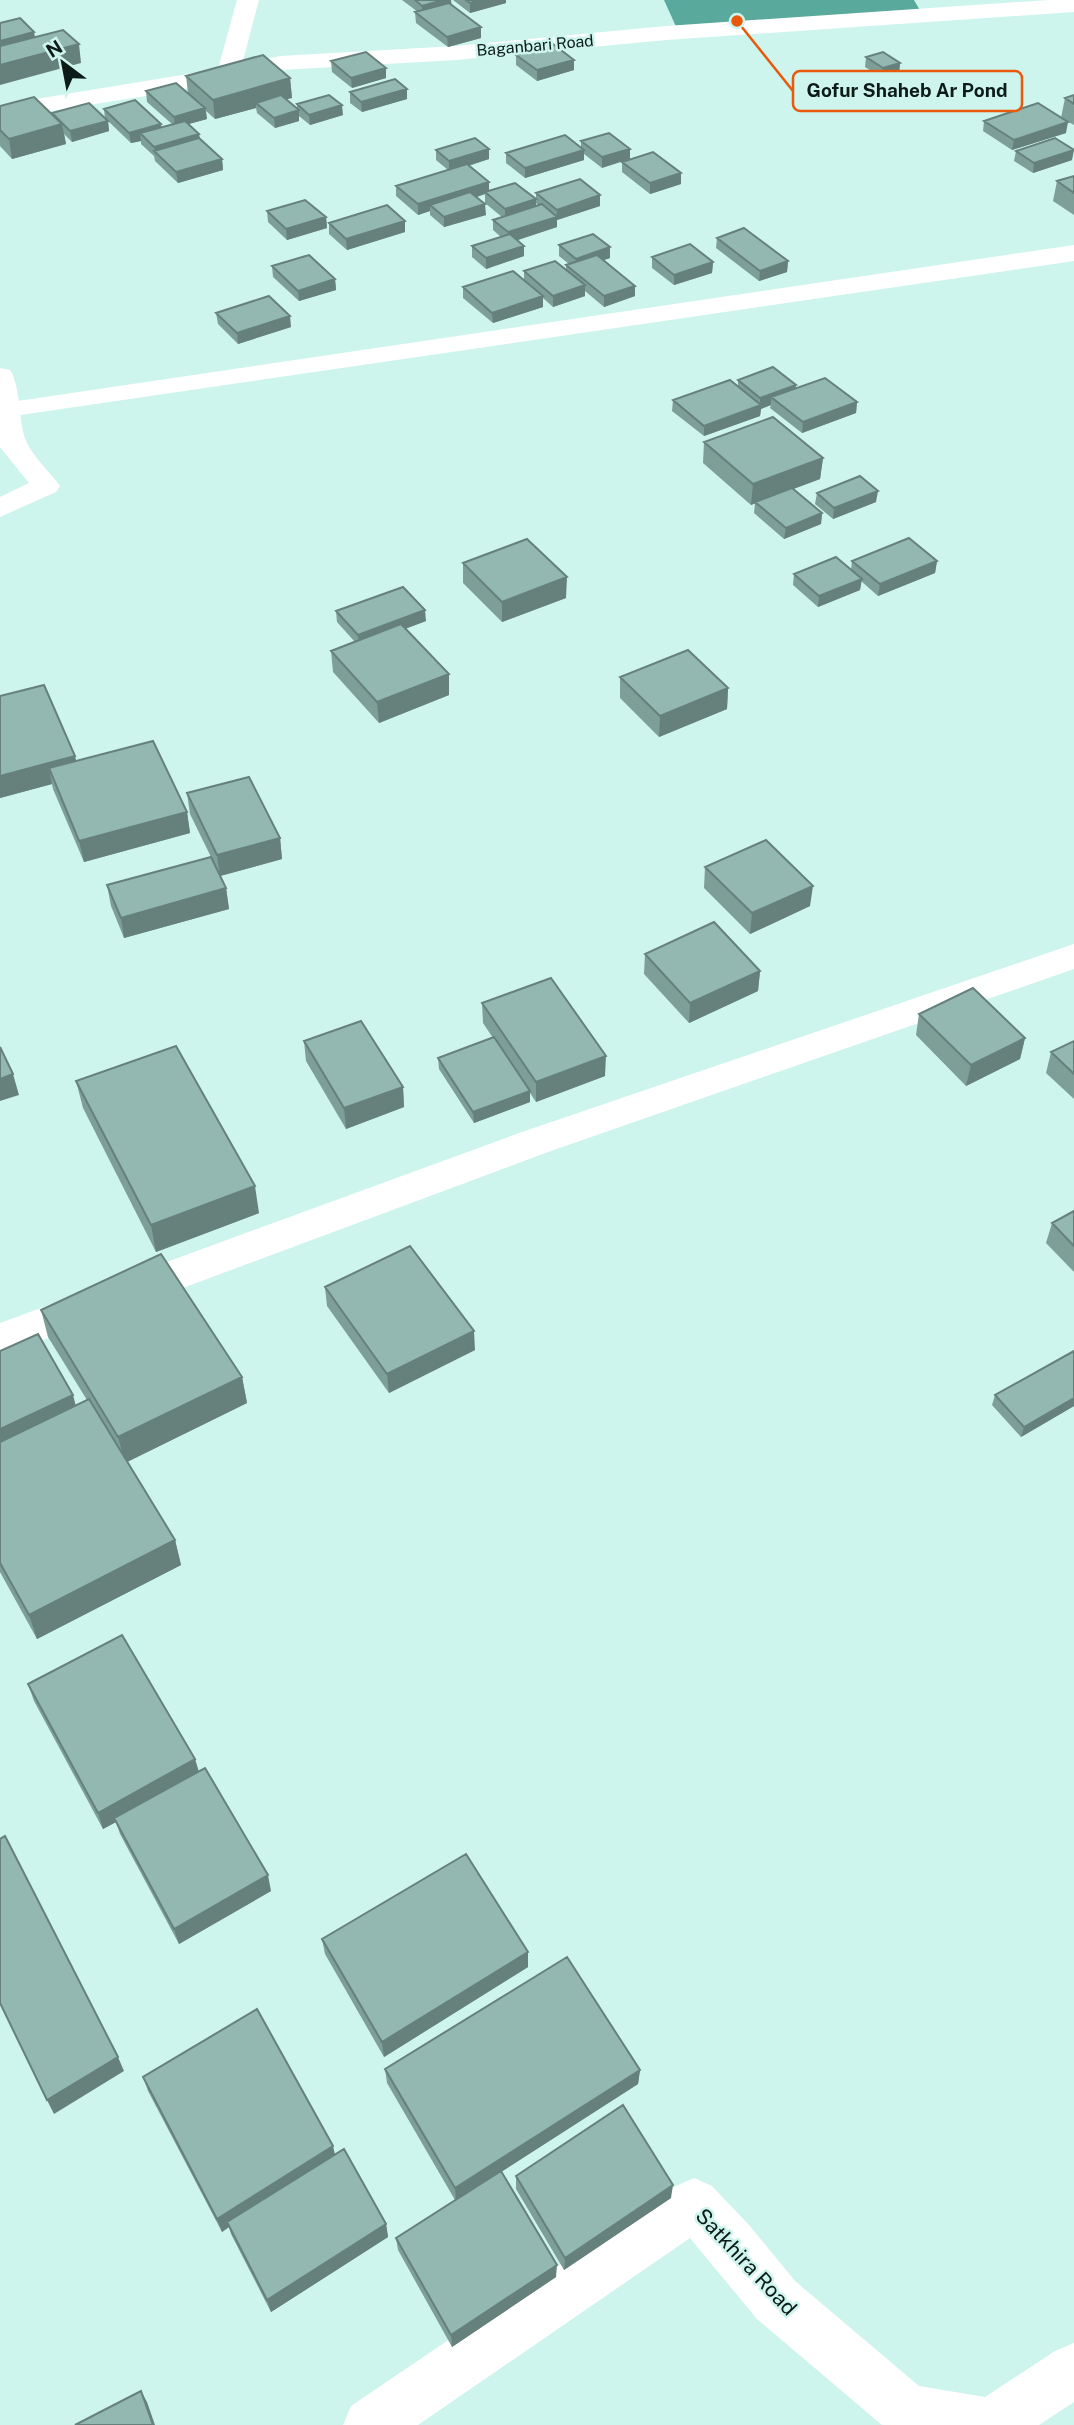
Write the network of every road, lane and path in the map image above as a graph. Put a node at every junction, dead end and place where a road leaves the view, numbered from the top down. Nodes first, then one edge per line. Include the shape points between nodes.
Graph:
1 (248, 0) edge
2 (1074, 5) edge
3 (228, 74) junction
4 (0, 112) edge
5 (1074, 253) edge
6 (0, 376) edge
7 (4, 411) junction
8 (0, 508) edge
9 (1074, 956) edge
10 (0, 1340) edge
11 (1074, 2370) edge
12 (370, 2425) edge
13 (989, 2425) edge

1 - 3 street
2 - 3 street, Baganbari Road via 280,63
3 - 4 street, Baganbari Road
5 - 7 street
6 - 7 street
7 - 8 street via 13,445 46,486
9 - 10 street via 758,1063
11 - 13 street, Satkhira Road
12 - 13 street, Satkhira Road via 694,2204 776,2300 907,2412

